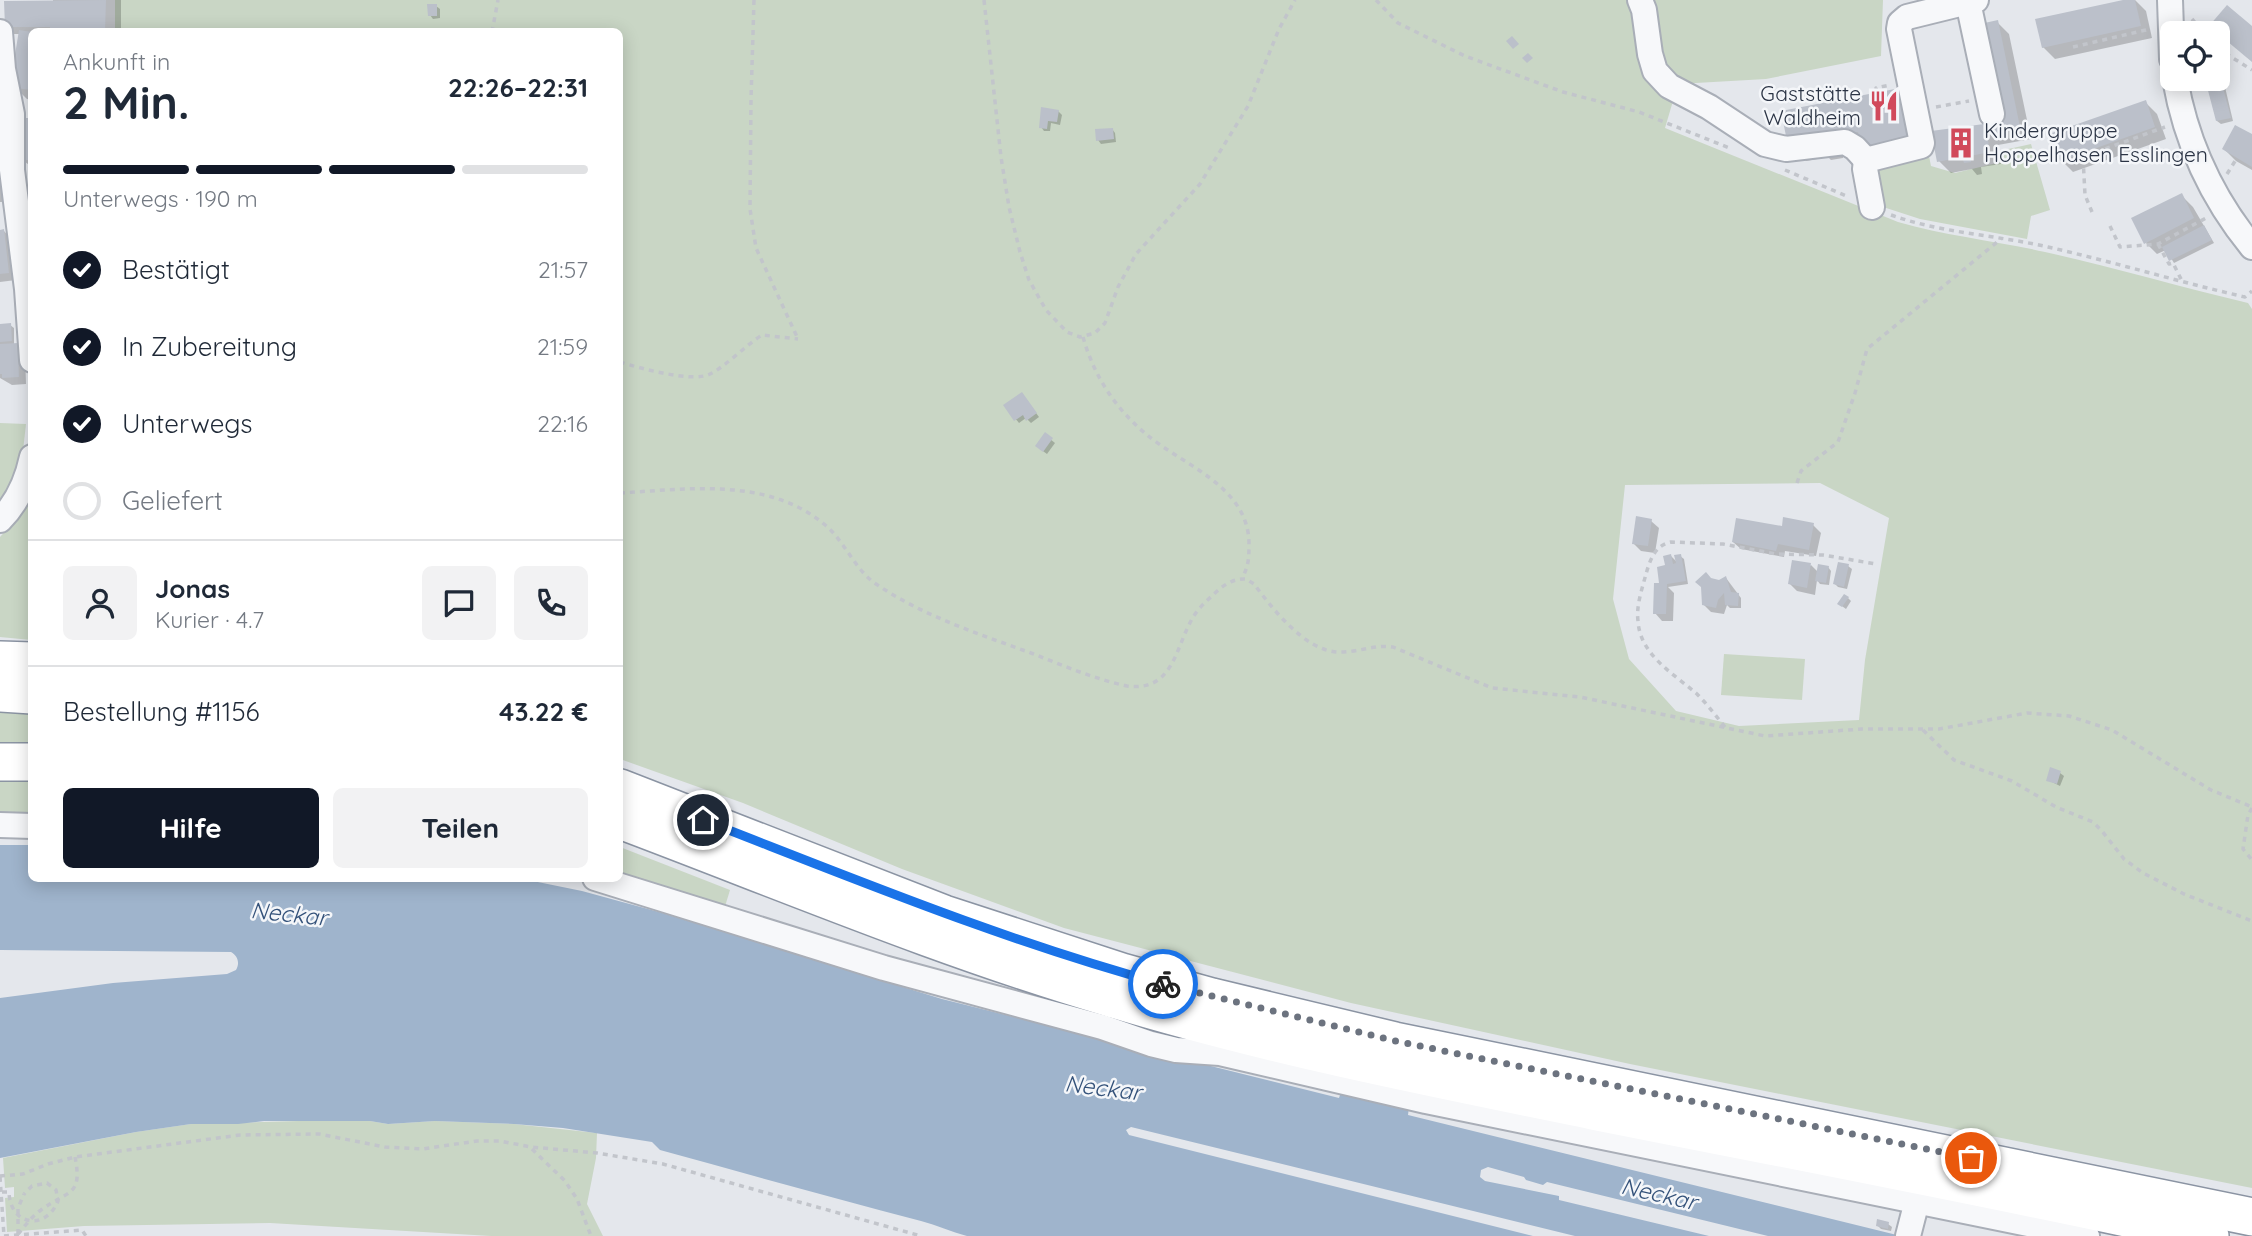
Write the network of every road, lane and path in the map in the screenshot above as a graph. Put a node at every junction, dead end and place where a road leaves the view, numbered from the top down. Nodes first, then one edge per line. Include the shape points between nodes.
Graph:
1 (498, 0) edge
2 (754, 0) edge
3 (984, 0) edge
4 (1294, 0) edge
5 (1376, 0) edge
6 (1640, 0) edge
7 (2170, 0) edge
8 (1966, 2) edge
9 (2169, 21) edge
10 (2160, 27) edge
11 (493, 28) edge
12 (0, 32) edge
13 (2074, 47) dead end
14 (2230, 56) edge
15 (2252, 70) edge
16 (2178, 91) edge
17 (1990, 105) joint
18 (1916, 111) junction
19 (2184, 121) junction
20 (1744, 153) dead end
21 (1866, 160) junction
22 (1779, 168) dead end
23 (1872, 207) junction
24 (2223, 209) junction
25 (2092, 212) dead end
26 (2110, 226) dead end
27 (2002, 238) junction
28 (2158, 244) junction
29 (2252, 247) edge
30 (2183, 283) junction
31 (2250, 293) edge
32 (2252, 301) edge
33 (28, 303) edge
34 (1083, 337) junction
35 (623, 363) edge
36 (28, 469) edge
37 (1797, 483) dead end
38 (623, 493) edge
39 (0, 520) edge
40 (1876, 564) dead end
41 (1242, 578) junction
42 (0, 660) edge
43 (28, 662) edge
44 (0, 693) edge
45 (28, 695) edge
46 (1726, 728) junction
47 (1923, 730) junction
48 (0, 762) edge
49 (28, 762) edge
50 (623, 789) edge
51 (2252, 807) edge
52 (623, 821) edge
53 (0, 825) edge
54 (28, 826) edge
55 (623, 837) edge
56 (2252, 860) edge
57 (743, 867) junction
58 (608, 882) edge
59 (2252, 922) edge
60 (531, 1147) junction
61 (75, 1157) junction
62 (0, 1177) edge
63 (2, 1192) junction
64 (1917, 1200) junction
65 (2252, 1217) edge
66 (1909, 1233) edge
67 (18, 1234) edge
68 (4, 1236) edge
69 (86, 1236) edge
70 (591, 1236) edge
71 (920, 1236) edge
72 (2087, 1236) edge
73 (2210, 1236) edge

1 - 11 path
2 - 35 path via 753,236 799,339 762,335 709,375 692,377
3 - 34 path via 1001,157 1020,252 1046,310 1066,332
4 - 34 path via 1248,106 1200,184 1136,254 1105,323
5 - 20 path via 1398,23 1465,55 1563,92 1639,112
6 - 21 street via 1655,71 1669,86 1765,144 1786,149 1845,142
7 - 9 street
8 - 17 street
8 - 18 street via 1907,17 1900,23
10 - 13 path
12 - 33 street via 12,114 12,170
14 - 15 path
16 - 19 street
17 - 18 path
18 - 21 street via 1921,146
19 - 24 street
19 - 25 path via 2083,157 2085,195
21 - 23 street
22 - 23 path
23 - 27 path via 1920,224
24 - 28 path
24 - 29 street
26 - 28 path via 2120,247
27 - 30 path
27 - 37 path via 1867,349 1838,442 1801,471
28 - 30 path
30 - 31 path via 2245,297
31 - 32 path
34 - 41 path via 1113,401 1145,434 1212,479 1235,504 1248,534 1249,562
36 - 39 street via 19,496
38 - 41 path via 709,488 781,500 825,524 868,578 891,593 988,638 1127,686 1147,685 1160,677 1176,660 1199,609 1226,584
40 - 46 path via 1723,544 1667,542 1656,550 1638,611 1642,638 1653,656
41 - 46 path via 1251,582 1298,634 1333,651 1386,646 1492,688 1580,697
42 - 43 highway
44 - 45 highway
46 - 47 path via 1780,736 1862,729
47 - 51 path via 2028,713 2069,716 2112,730 2199,784
47 - 59 path via 1954,760 2012,781 2092,822 2124,859 2143,873
48 - 49 highway
50 - 65 highway via 956,918 1212,998 1395,1041
51 - 56 path via 2243,849
52 - 57 highway
53 - 54 street
55 - 57 highway
57 - 73 highway via 1027,972 1282,1044
58 - 64 street via 1151,1044 1220,1053 1426,1101
60 - 61 path via 477,1141 422,1149 385,1147 332,1135 270,1134
60 - 70 path via 571,1190
60 - 71 path via 663,1164
61 - 62 path
61 - 67 path via 79,1177 71,1192 35,1215
62 - 63 path
63 - 67 path, bridge via 9,1192 12,1207 20,1217 32,1221 46,1216 58,1201 56,1189 47,1183 32,1186 24,1194 18,1208
63 - 68 path
64 - 66 street
64 - 72 street
67 - 68 path
67 - 69 path via 82,1230

